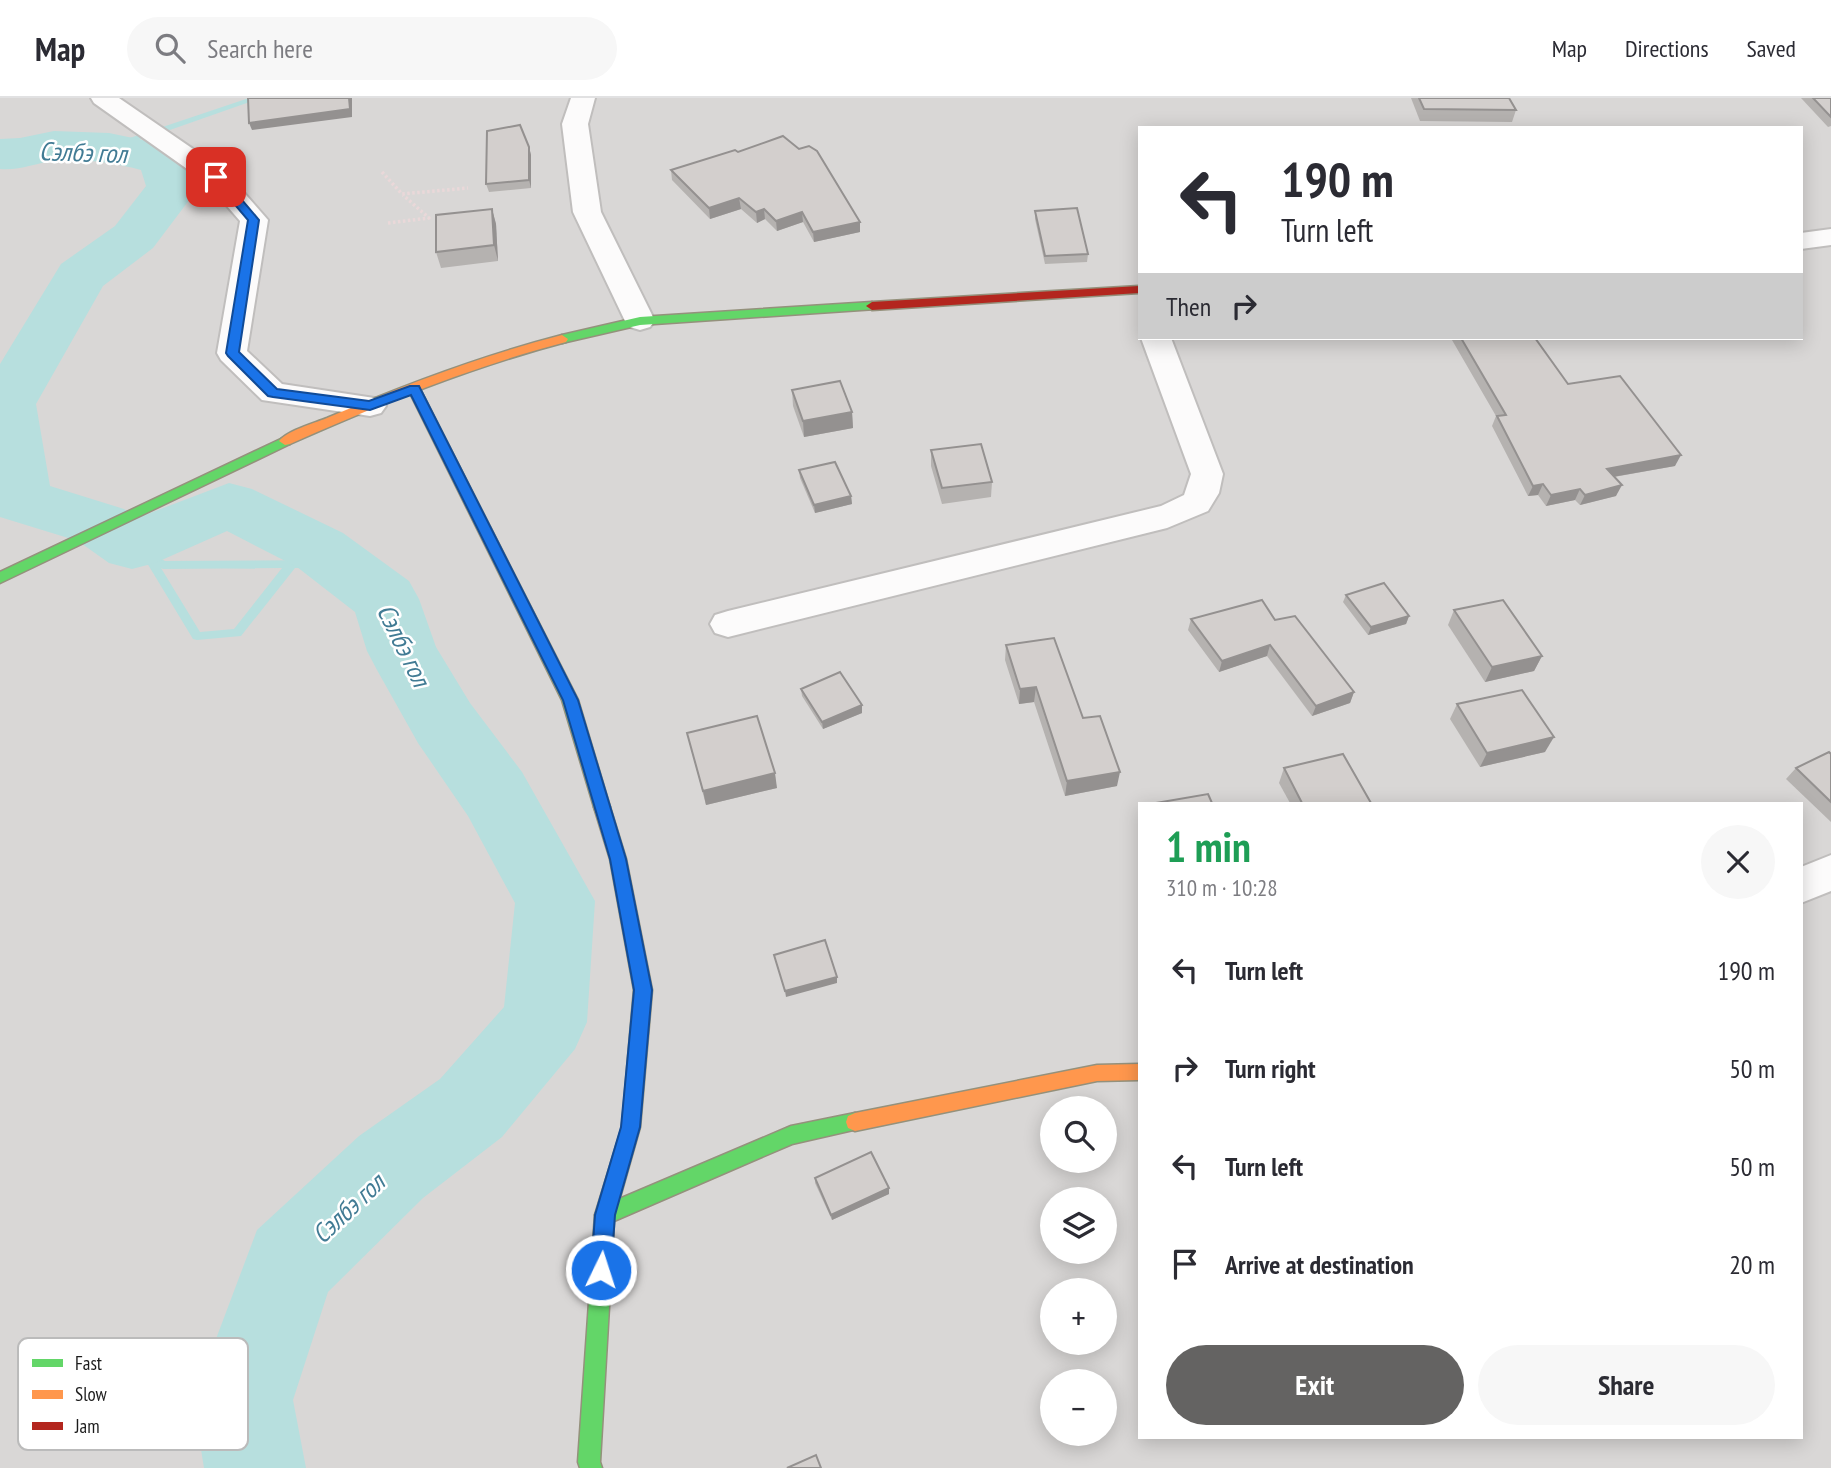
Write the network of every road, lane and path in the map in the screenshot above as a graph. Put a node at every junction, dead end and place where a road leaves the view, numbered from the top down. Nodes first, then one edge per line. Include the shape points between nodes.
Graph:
1 (103, 98) edge
2 (583, 98) edge
3 (382, 172) dead end
4 (468, 188) dead end
5 (402, 194) junction
6 (388, 223) dead end
7 (1831, 237) edge
8 (1803, 241) edge
9 (1138, 290) edge
10 (640, 321) junction
11 (1157, 340) edge
12 (414, 389) junction
13 (370, 406) junction
14 (0, 578) edge
15 (728, 624) dead end
16 (1831, 872) edge
17 (1803, 885) edge
18 (1138, 1072) edge
19 (605, 1215) junction
20 (591, 1468) edge

1 - 13 street via 216,177 254,220 232,353 273,393
2 - 10 street via 575,124 587,212
3 - 5 path
4 - 5 path
5 - 6 path via 429,218
7 - 8 street
9 - 10 street
10 - 12 street via 581,332 501,356
11 - 15 street via 1207,474 1205,492 1197,505
12 - 13 street
12 - 19 street via 570,700 618,859 643,990 631,1127
13 - 14 street via 160,499
16 - 17 street
18 - 19 street via 1097,1073 790,1135
19 - 20 street

